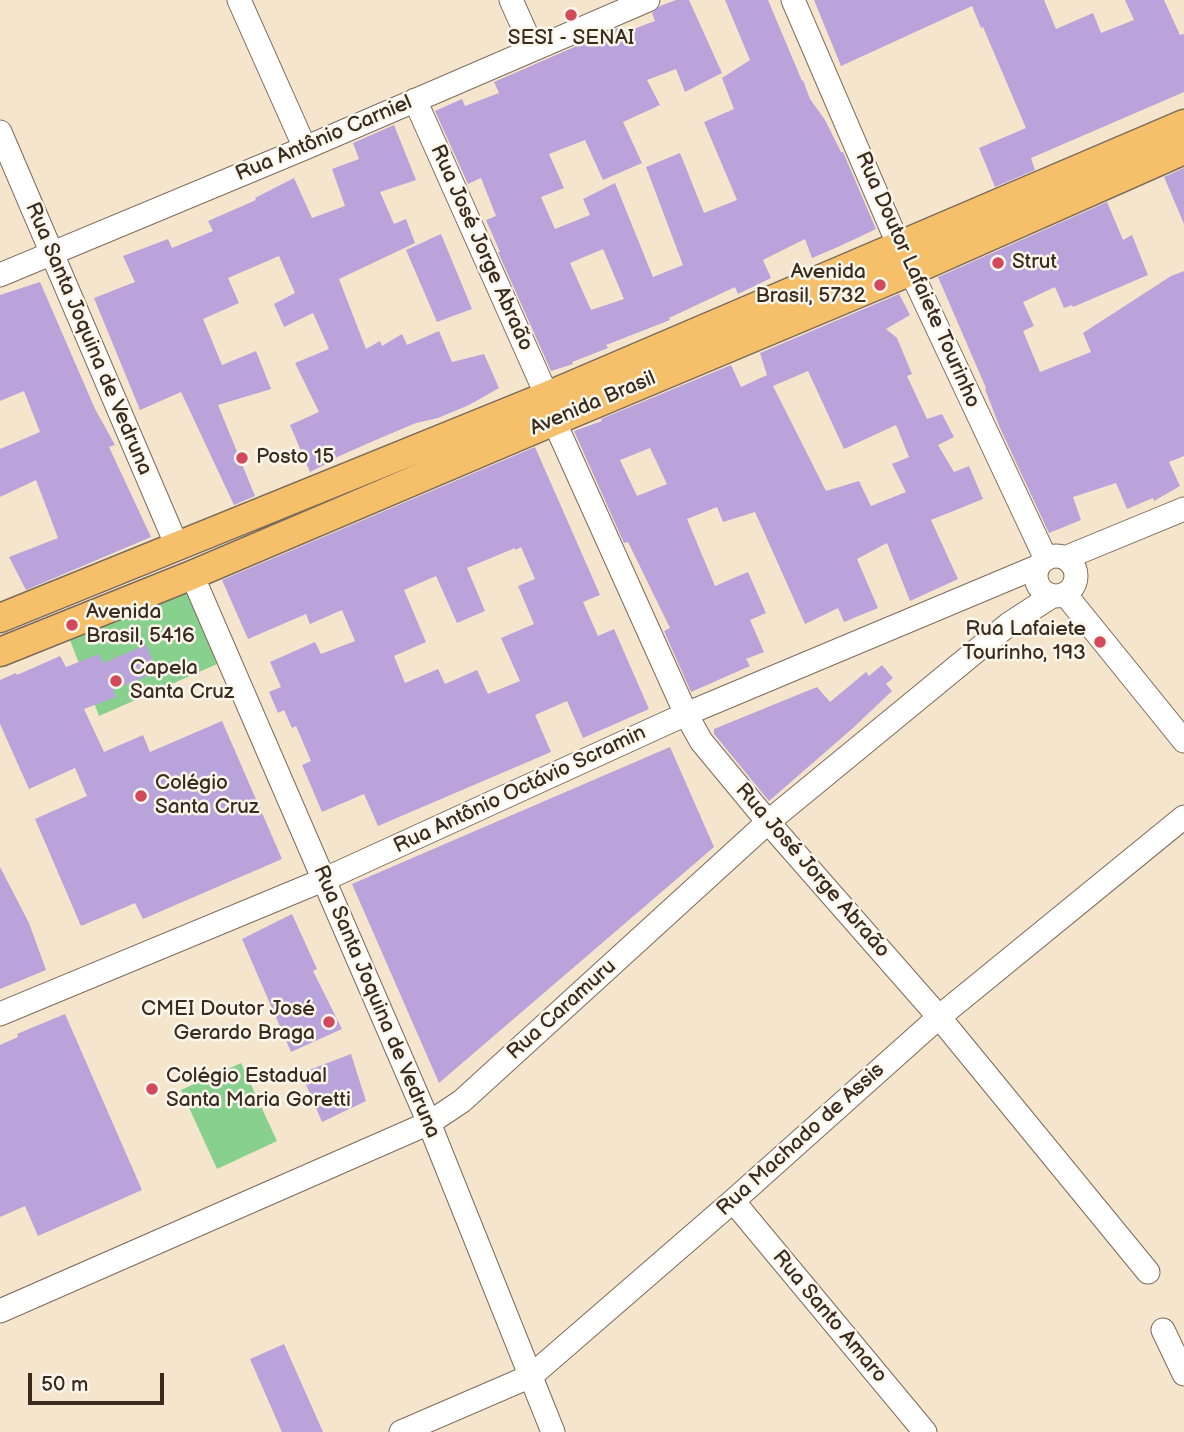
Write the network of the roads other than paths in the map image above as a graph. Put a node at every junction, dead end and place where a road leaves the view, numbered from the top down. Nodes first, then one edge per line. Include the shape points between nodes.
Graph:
1 (239, 0) edge
2 (511, 0) edge
3 (648, 0) edge
4 (793, 0) edge
5 (533, 49) junction
6 (415, 100) junction
7 (1184, 124) edge
8 (0, 132) edge
9 (305, 148) junction
10 (1184, 150) edge
11 (52, 254) junction
12 (905, 258) junction
13 (0, 275) edge
14 (550, 408) junction
15 (1184, 509) edge
16 (1129, 532) junction
17 (177, 546) junction
18 (1050, 561) junction
19 (192, 575) junction
20 (1065, 589) junction
21 (0, 618) edge
22 (0, 652) edge
23 (687, 714) junction
24 (1184, 741) edge
25 (1184, 817) edge
26 (768, 821) junction
27 (323, 880) junction
28 (0, 1014) edge
29 (939, 1017) junction
30 (429, 1123) junction
31 (733, 1201) junction
32 (1148, 1272) dead end
33 (0, 1311) edge
34 (1163, 1330) dead end
35 (1184, 1374) edge
36 (531, 1376) junction
37 (401, 1432) edge
38 (553, 1432) edge
39 (925, 1432) edge

1 - 9 street
2 - 5 street
3 - 5 street, Rua Antônio Carniel
4 - 12 street, Rua Doutor Lafaiete Tourinho
5 - 6 street, Rua Antônio Carniel
6 - 9 street, Rua Antônio Carniel
6 - 14 street, Rua José Jorge Abraão
7 - 12 main road, Avenida Brasil
8 - 11 street, Rua Santa Joquina de Vedruna
9 - 11 street, Rua Antônio Carniel
10 - 12 main road, Avenida Brasil
11 - 13 street, Rua Antônio Carniel
11 - 17 street, Rua Santa Joquina de Vedruna
12 - 14 main road, Avenida Brasil
12 - 18 street, Rua Doutor Lafaiete Tourinho
14 - 17 main road, Avenida Brasil
14 - 19 main road, Avenida Brasil
14 - 23 street, Rua José Jorge Abraão
15 - 16 street, Rua Antônio Octávio Scramin
16 - 18 street, Rua Antônio Octávio Scramin
16 - 20 street, Rua Antônio Octávio Scramin
17 - 21 main road, Avenida Brasil
18 - 20 street via 1074,566
18 - 20 street via 1036,576 1041,589
18 - 23 street, Rua Antônio Octávio Scramin
19 - 22 main road, Avenida Brasil
19 - 27 street, Rua Santa Joquina de Vedruna
20 - 24 street
20 - 26 street, Rua Caramuru via 1009,624
23 - 26 street, Rua José Jorge Abraão via 701,741
23 - 27 street, Rua Antônio Octávio Scramin
25 - 29 street, Rua Machado de Assis
26 - 29 street, Rua José Jorge Abraão
26 - 30 street, Rua Caramuru via 462,1101
27 - 28 street, Rua Antônio Octávio Scramin
27 - 30 street, Rua Santa Joquina de Vedruna
29 - 31 street, Rua Machado de Assis
29 - 32 street, Rua José Jorge Abraão
30 - 33 street, Rua Caramuru
30 - 36 street, Rua Santa Joquina de Vedruna
31 - 36 street, Rua Machado de Assis
31 - 39 street, Rua Santo Amaro
34 - 35 street
36 - 37 street, Rua Machado de Assis
36 - 38 street, Rua Santa Joquina de Vedruna

